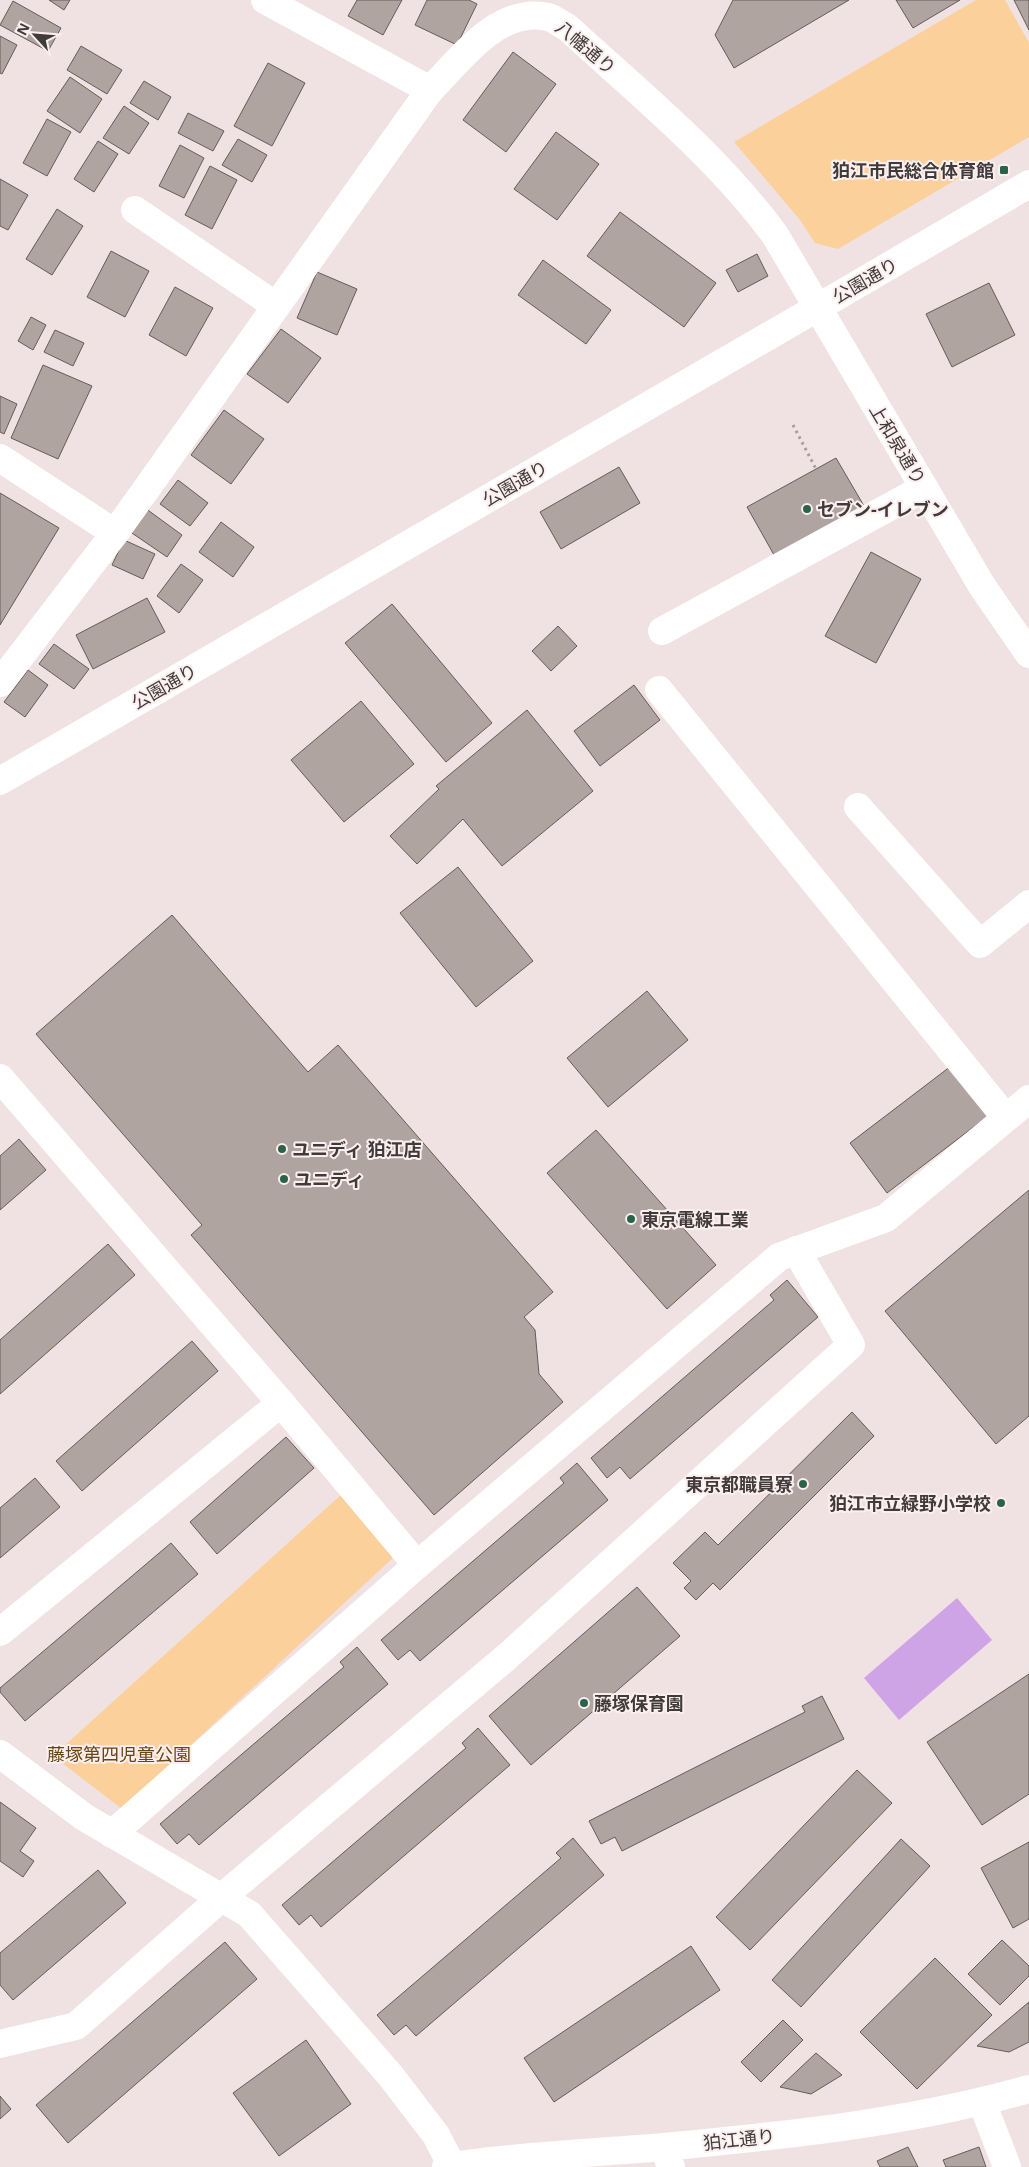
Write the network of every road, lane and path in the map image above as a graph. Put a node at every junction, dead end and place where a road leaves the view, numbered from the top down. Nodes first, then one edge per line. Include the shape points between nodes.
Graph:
1 (265, 0) edge
2 (506, 0) edge
3 (530, 8) edge
4 (430, 90) junction
5 (1029, 184) edge
6 (135, 210) dead end
7 (276, 306) junction
8 (818, 308) junction
9 (793, 425) dead end
10 (0, 458) edge
11 (816, 469) dead end
12 (924, 488) junction
13 (114, 533) junction
14 (662, 631) dead end
15 (1029, 654) edge
16 (0, 683) edge
17 (660, 690) dead end
18 (0, 781) edge
19 (858, 807) dead end
20 (1029, 904) edge
21 (0, 1078) edge
22 (1029, 1099) edge
23 (1006, 1118) junction
24 (796, 1250) junction
25 (281, 1403) junction
26 (418, 1564) junction
27 (0, 1632) edge
28 (0, 1754) edge
29 (112, 1834) junction
30 (221, 1898) junction
31 (0, 2044) edge
32 (1029, 2089) edge
33 (982, 2102) junction
34 (668, 2157) edge
35 (511, 2163) edge
36 (449, 2167) edge
37 (1007, 2167) edge

1 - 4 street
2 - 3 street
3 - 4 street, 八幡通り via 489,31
3 - 8 street, 八幡通り via 568,28 701,149 750,201 775,235
4 - 7 street, 八幡通り
5 - 8 street, 公園通り
6 - 7 street
7 - 13 street, 八幡通り
8 - 12 street, 上和泉通り
8 - 18 street, 公園通り
9 - 11 path
10 - 13 street
12 - 14 street
12 - 15 street, 上和泉通り via 982,586
13 - 16 street, 八幡通り
17 - 23 street
19 - 20 street via 980,944
21 - 25 street
22 - 23 street
23 - 24 street via 886,1218
24 - 26 street via 778,1257
24 - 30 street via 851,1345 509,1655
25 - 26 street
25 - 27 street
26 - 29 street
28 - 29 street
29 - 30 street
30 - 31 street via 76,2026
30 - 36 street via 249,1914 390,2075 436,2134
32 - 33 street, 狛江通り
33 - 34 street, 狛江通り
33 - 37 street
34 - 35 street, 狛江通り
35 - 36 street, 狛江通り

